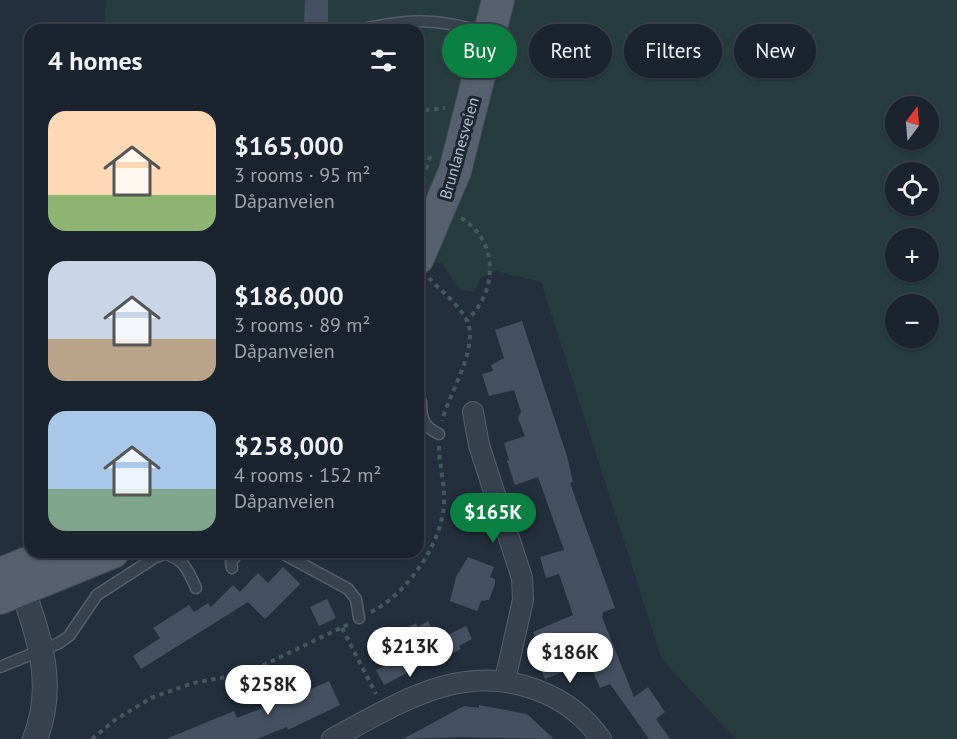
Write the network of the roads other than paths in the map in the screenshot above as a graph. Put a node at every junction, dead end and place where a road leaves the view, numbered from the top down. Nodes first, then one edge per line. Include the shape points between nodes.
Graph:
1 (498, 0) edge
2 (399, 24) edge
3 (456, 24) edge
4 (492, 24) edge
5 (478, 78) edge
6 (424, 260) edge
7 (473, 412) dead end
8 (424, 423) edge
9 (439, 434) road end
10 (46, 558) edge
11 (92, 558) edge
12 (154, 558) edge
13 (175, 558) edge
14 (234, 558) edge
15 (290, 558) edge
16 (232, 568) dead end
17 (10, 582) edge
18 (196, 588) dead end
19 (359, 618) road end
20 (41, 650) junction
21 (0, 667) edge
22 (506, 680) junction
23 (35, 739) edge
24 (332, 739) edge
25 (601, 739) edge

1 - 4 main road, Brunlanesveien
2 - 3 lane via 427,20
5 - 6 main road, Brunlanesveien via 455,171
7 - 22 street via 479,445 522,578 523,600
8 - 9 lane
10 - 17 main road
11 - 17 main road
12 - 20 lane via 108,585 69,636
13 - 18 lane via 187,567
14 - 16 lane
15 - 19 lane via 348,589 356,599
17 - 20 street
20 - 21 lane
20 - 23 street via 46,694
22 - 24 street via 459,681 429,690
22 - 25 street via 565,703 588,721

